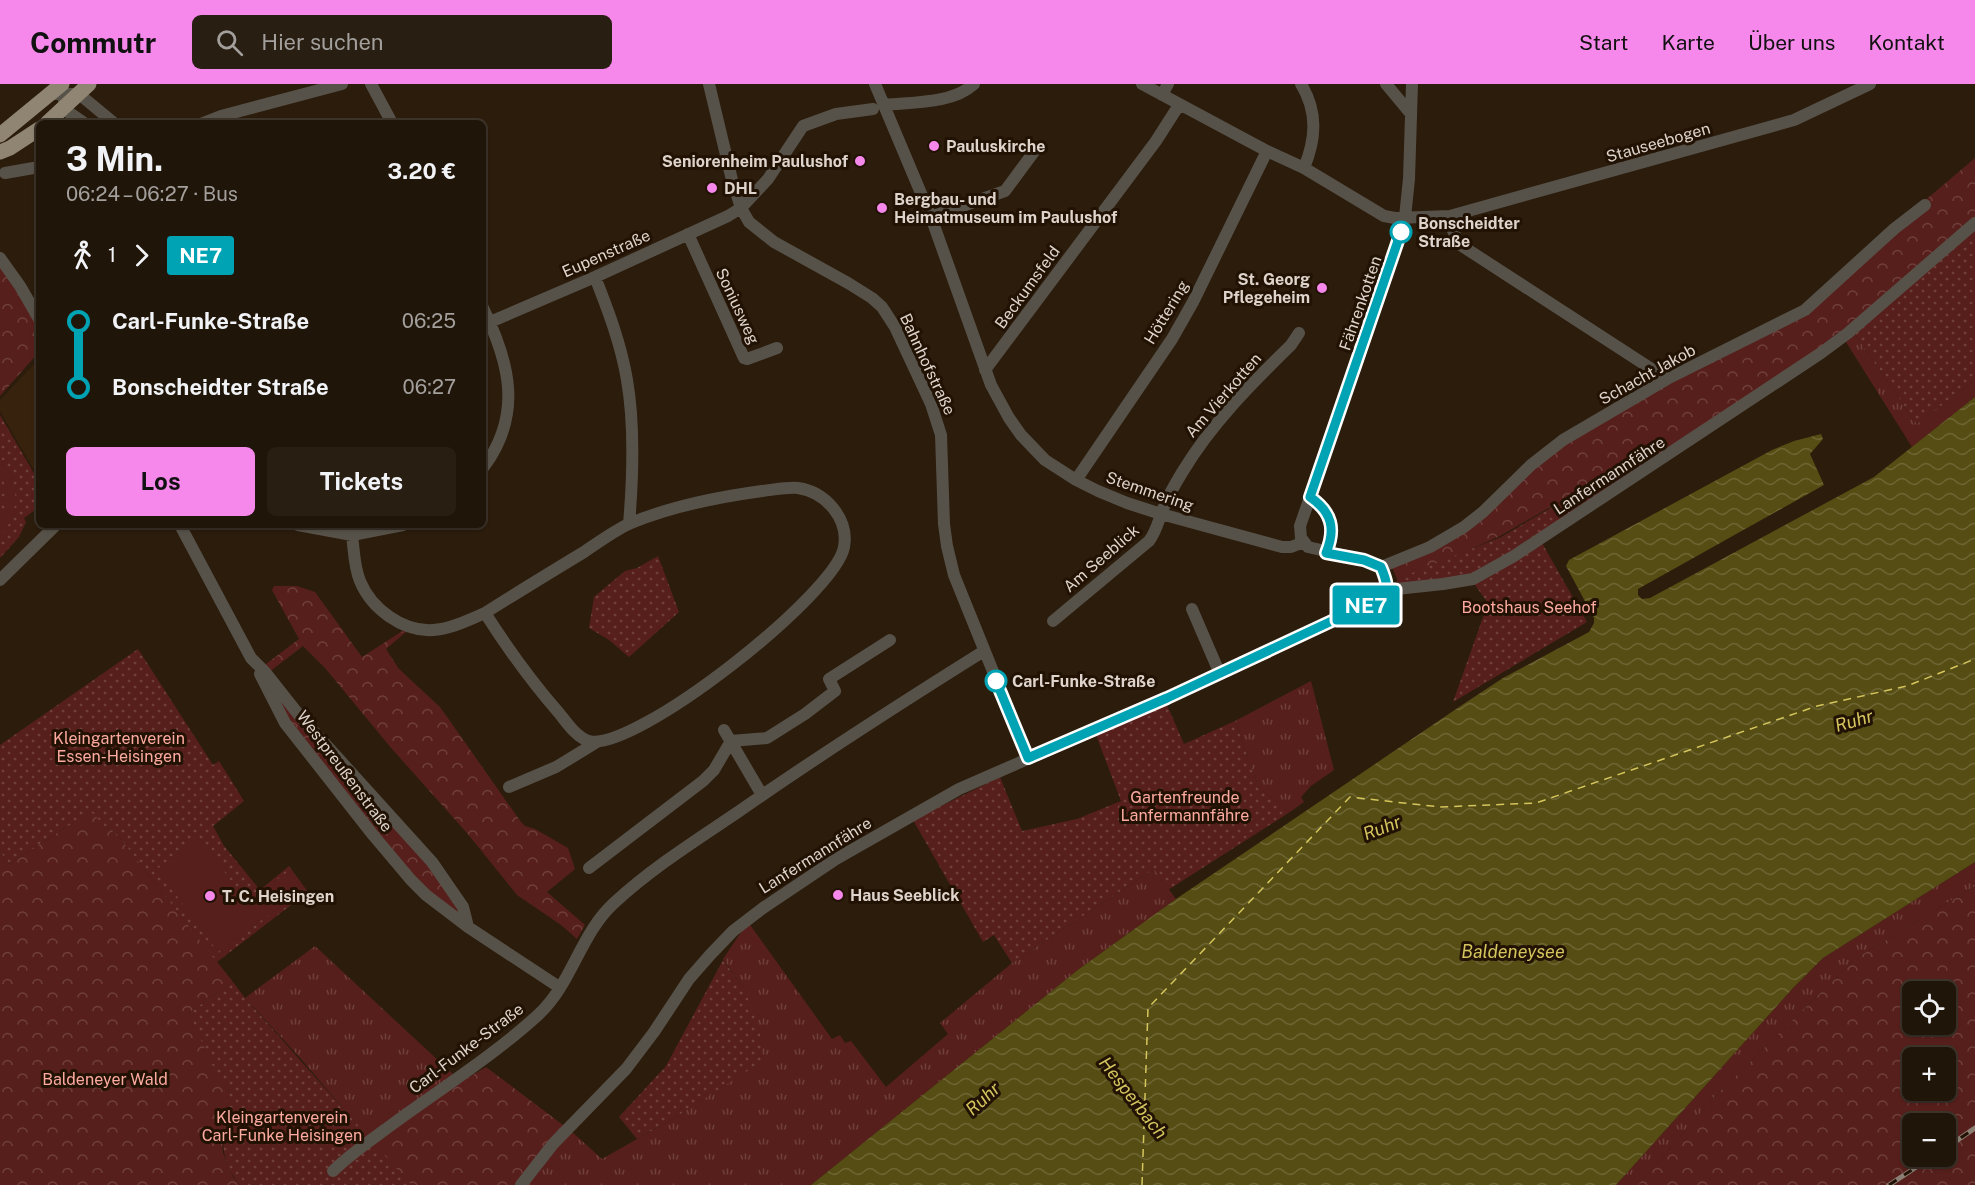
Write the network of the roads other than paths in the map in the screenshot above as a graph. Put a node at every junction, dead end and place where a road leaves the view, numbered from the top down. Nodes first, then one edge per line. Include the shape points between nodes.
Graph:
1 (342, 84) edge
2 (371, 84) edge
3 (710, 84) edge
4 (875, 84) edge
5 (974, 84) edge
6 (1142, 84) edge
7 (1301, 84) edge
8 (1386, 84) edge
9 (1412, 84) edge
10 (1870, 84) edge
11 (1165, 90) edge
12 (68, 92) edge
13 (1179, 105) junction
14 (879, 107) junction
15 (1411, 114) junction
16 (49, 120) edge
17 (82, 120) edge
18 (110, 120) edge
19 (211, 120) edge
20 (390, 120) edge
21 (36, 131) edge
22 (0, 135) edge
23 (1036, 149) dead end
24 (1267, 151) junction
25 (0, 152) edge
26 (36, 167) edge
27 (1304, 168) junction
28 (5, 172) dead end
29 (1926, 205) dead end
30 (741, 208) junction
31 (1450, 216) junction
32 (931, 217) junction
33 (1405, 217) junction
34 (1975, 223) edge
35 (688, 234) junction
36 (0, 258) edge
37 (595, 278) junction
38 (36, 314) edge
39 (486, 323) edge
40 (1299, 333) dead end
41 (777, 348) dead end
42 (985, 370) junction
43 (1667, 379) junction
44 (486, 464) edge
45 (1076, 480) junction
46 (1310, 497) junction
47 (1161, 514) junction
48 (629, 524) junction
49 (53, 528) edge
50 (182, 528) edge
51 (314, 528) edge
52 (387, 528) edge
53 (351, 535) junction
54 (1302, 538) junction
55 (1328, 550) junction
56 (1381, 567) junction
57 (0, 580) edge
58 (1387, 590) junction
59 (1192, 609) dead end
60 (485, 613) junction
61 (1053, 621) dead end
62 (890, 640) dead end
63 (984, 651) junction
64 (251, 658) junction
65 (1220, 674) junction
66 (724, 730) dead end
67 (731, 741) junction
68 (597, 742) junction
69 (1028, 758) junction
70 (509, 787) dead end
71 (762, 795) junction
72 (589, 868) dead end
73 (443, 879) junction
74 (426, 895) junction
75 (468, 927) junction
76 (559, 987) junction
77 (333, 1171) dead end
78 (522, 1185) edge

1 - 19 street
2 - 20 street
3 - 30 street, Bahnhofstraße
4 - 14 street, Stemmering
5 - 14 street, Eupenstraße via 964,92 938,99
6 - 11 street
7 - 27 street via 1311,103 1315,124
8 - 15 street
9 - 15 street, Fährenkotten
10 - 31 street, Stauseebogen via 1794,120
11 - 13 street
12 - 16 main road
12 - 17 street
12 - 18 street
12 - 22 main road
13 - 24 street
13 - 42 street, Beckumsfeld
14 - 30 street, Eupenstraße via 829,116 803,126 778,167
14 - 32 street, Stemmering
15 - 33 street, Fährenkotten
21 - 25 main road
23 - 32 street via 1005,192
24 - 27 street
24 - 45 street, Höttering via 1183,320
26 - 28 street
27 - 33 street via 1384,216
29 - 43 street, Schacht Jakob via 1805,310
30 - 35 street, Eupenstraße
30 - 63 street, Bahnhofstraße via 764,236 872,298 895,327 941,435 946,546
31 - 33 street
31 - 43 street via 1459,244
32 - 42 street, Stemmering
33 - 46 street, Fährenkotten
34 - 58 street, Lanfermannfähre via 1821,353 1514,556 1473,579
35 - 37 street, Eupenstraße
35 - 41 street, Soniusweg via 744,358
36 - 38 street
37 - 39 street, Eupenstraße
37 - 48 street via 627,379 632,433
39 - 44 street via 501,348 508,403 502,433
40 - 47 street, Am Vierkotten via 1206,436
42 - 45 street, Stemmering via 1022,435 1045,460
43 - 56 street, Schacht Jakob via 1563,440 1464,528
45 - 47 street, Stemmering
46 - 54 street, Fährenkotten via 1300,526
46 - 55 street via 1321,505 1332,528
47 - 54 street, Stemmering via 1282,547 1291,547
47 - 61 street, Am Seeblick via 1149,541
48 - 60 street
48 - 68 street via 672,509 797,488 825,499 835,509 843,526 844,548 823,583 738,662 659,714 623,734
49 - 57 street
50 - 64 street, Westpreußenstraße
51 - 53 street
52 - 53 street
53 - 60 street via 364,591 391,618 433,630
54 - 55 street via 1308,547
55 - 56 street
56 - 58 street
58 - 65 street, Lanfermannfähre via 1382,597
59 - 65 street
60 - 68 street via 520,667 569,726 584,739
62 - 67 street via 829,679 835,691 805,714 767,738
63 - 69 street, Bahnhofstraße
63 - 71 street, Carl-Funke-Straße
64 - 73 street, Westpreußenstraße
64 - 74 street, Westpreußenstraße via 285,723 394,862
65 - 69 street, Lanfermannfähre
66 - 67 street
67 - 71 street
67 - 72 street via 703,781
68 - 70 street via 556,767
69 - 78 street, Lanfermannfähre via 959,789 836,859 733,931 689,980 626,1069 553,1144
71 - 76 street, Carl-Funke-Straße via 658,867 600,917
73 - 74 street
73 - 75 street, Westpreußenstraße via 463,907
74 - 75 street, Westpreußenstraße
75 - 76 street, Westpreußenstraße
76 - 77 street, Carl-Funke-Straße via 544,1008 508,1041

